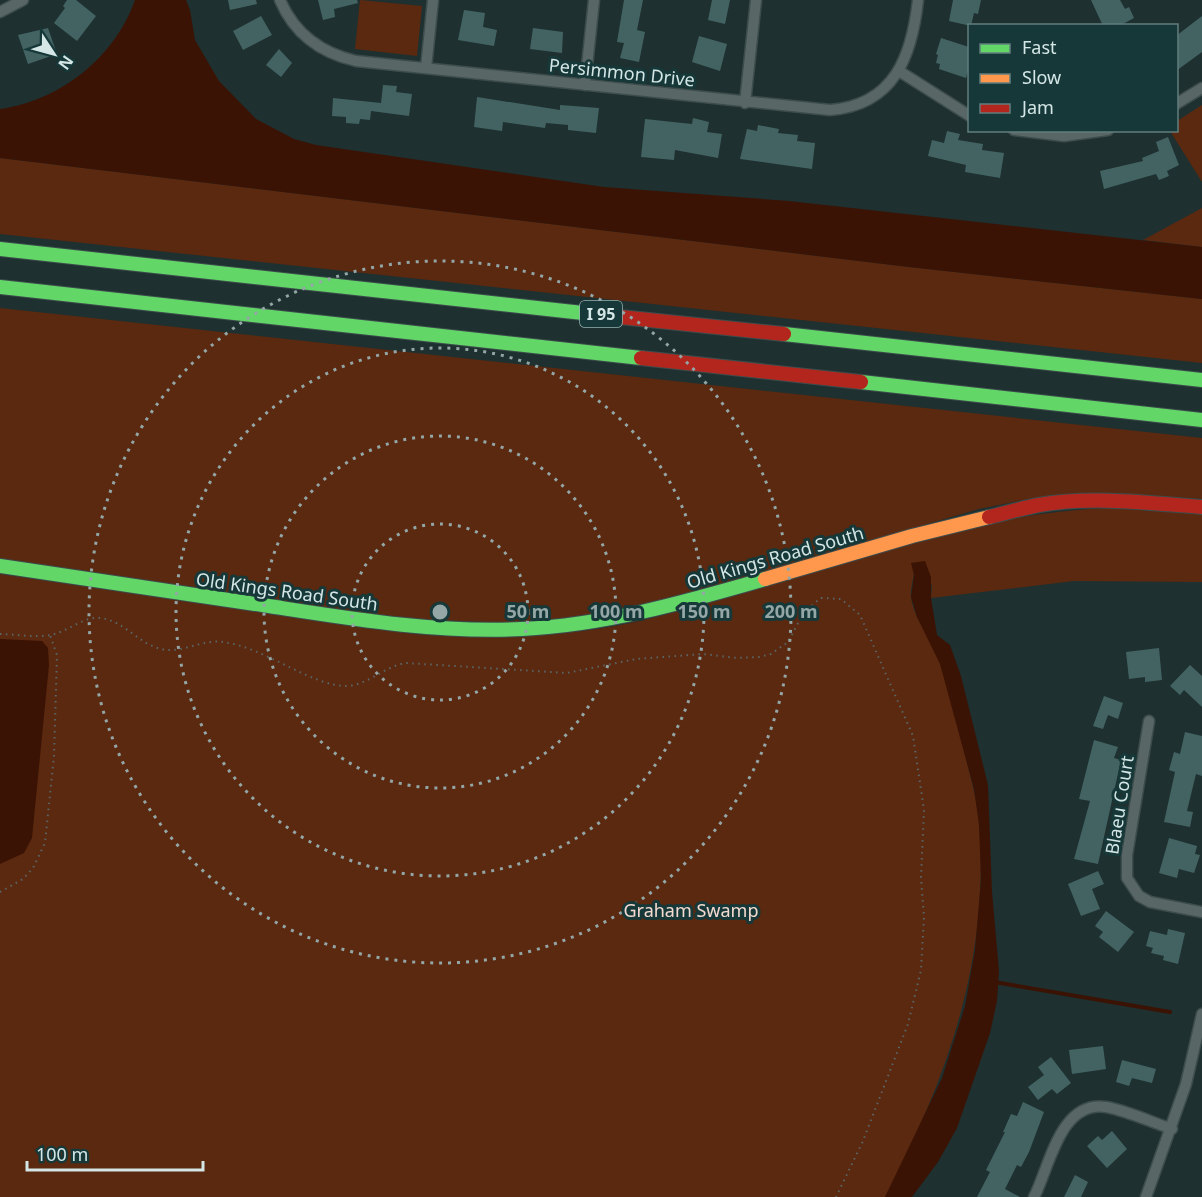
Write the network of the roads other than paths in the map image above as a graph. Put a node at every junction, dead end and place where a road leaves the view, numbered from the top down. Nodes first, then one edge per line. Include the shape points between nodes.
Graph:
1 (23, 0) edge
2 (280, 0) edge
3 (433, 0) edge
4 (594, 0) edge
5 (756, 0) edge
6 (918, 0) edge
7 (0, 12) edge
8 (426, 68) junction
9 (899, 71) junction
10 (585, 85) junction
11 (1202, 88) edge
12 (745, 103) junction
13 (1178, 103) edge
14 (968, 115) edge
15 (1069, 132) edge
16 (1049, 133) edge
17 (0, 249) edge
18 (0, 287) edge
19 (1202, 380) edge
20 (1202, 420) edge
21 (1202, 507) edge
22 (0, 566) edge
23 (1149, 721) dead end
24 (1202, 912) edge
25 (1202, 1014) edge
26 (1172, 1129) junction
27 (1034, 1197) edge
28 (1146, 1197) edge

1 - 7 street
2 - 8 street, Persimmon Drive via 298,29 327,52 363,62
3 - 8 street
4 - 10 street
5 - 12 street
6 - 9 street, Persimmon Drive via 912,42
8 - 10 street, Persimmon Drive
9 - 12 street, Persimmon Drive via 877,93 844,108
9 - 14 street
10 - 12 street, Persimmon Drive
11 - 13 street
15 - 16 street
17 - 19 main road, I 95
18 - 20 main road, I 95
21 - 22 main road, Old Kings Road South via 1118,502 1039,505 922,533 641,613 574,625 500,630 386,624
23 - 24 street, Blaeu Court via 1126,855 1127,878 1136,892 1150,902
25 - 26 street
26 - 27 street via 1106,1107 1080,1112 1066,1125
26 - 28 street

